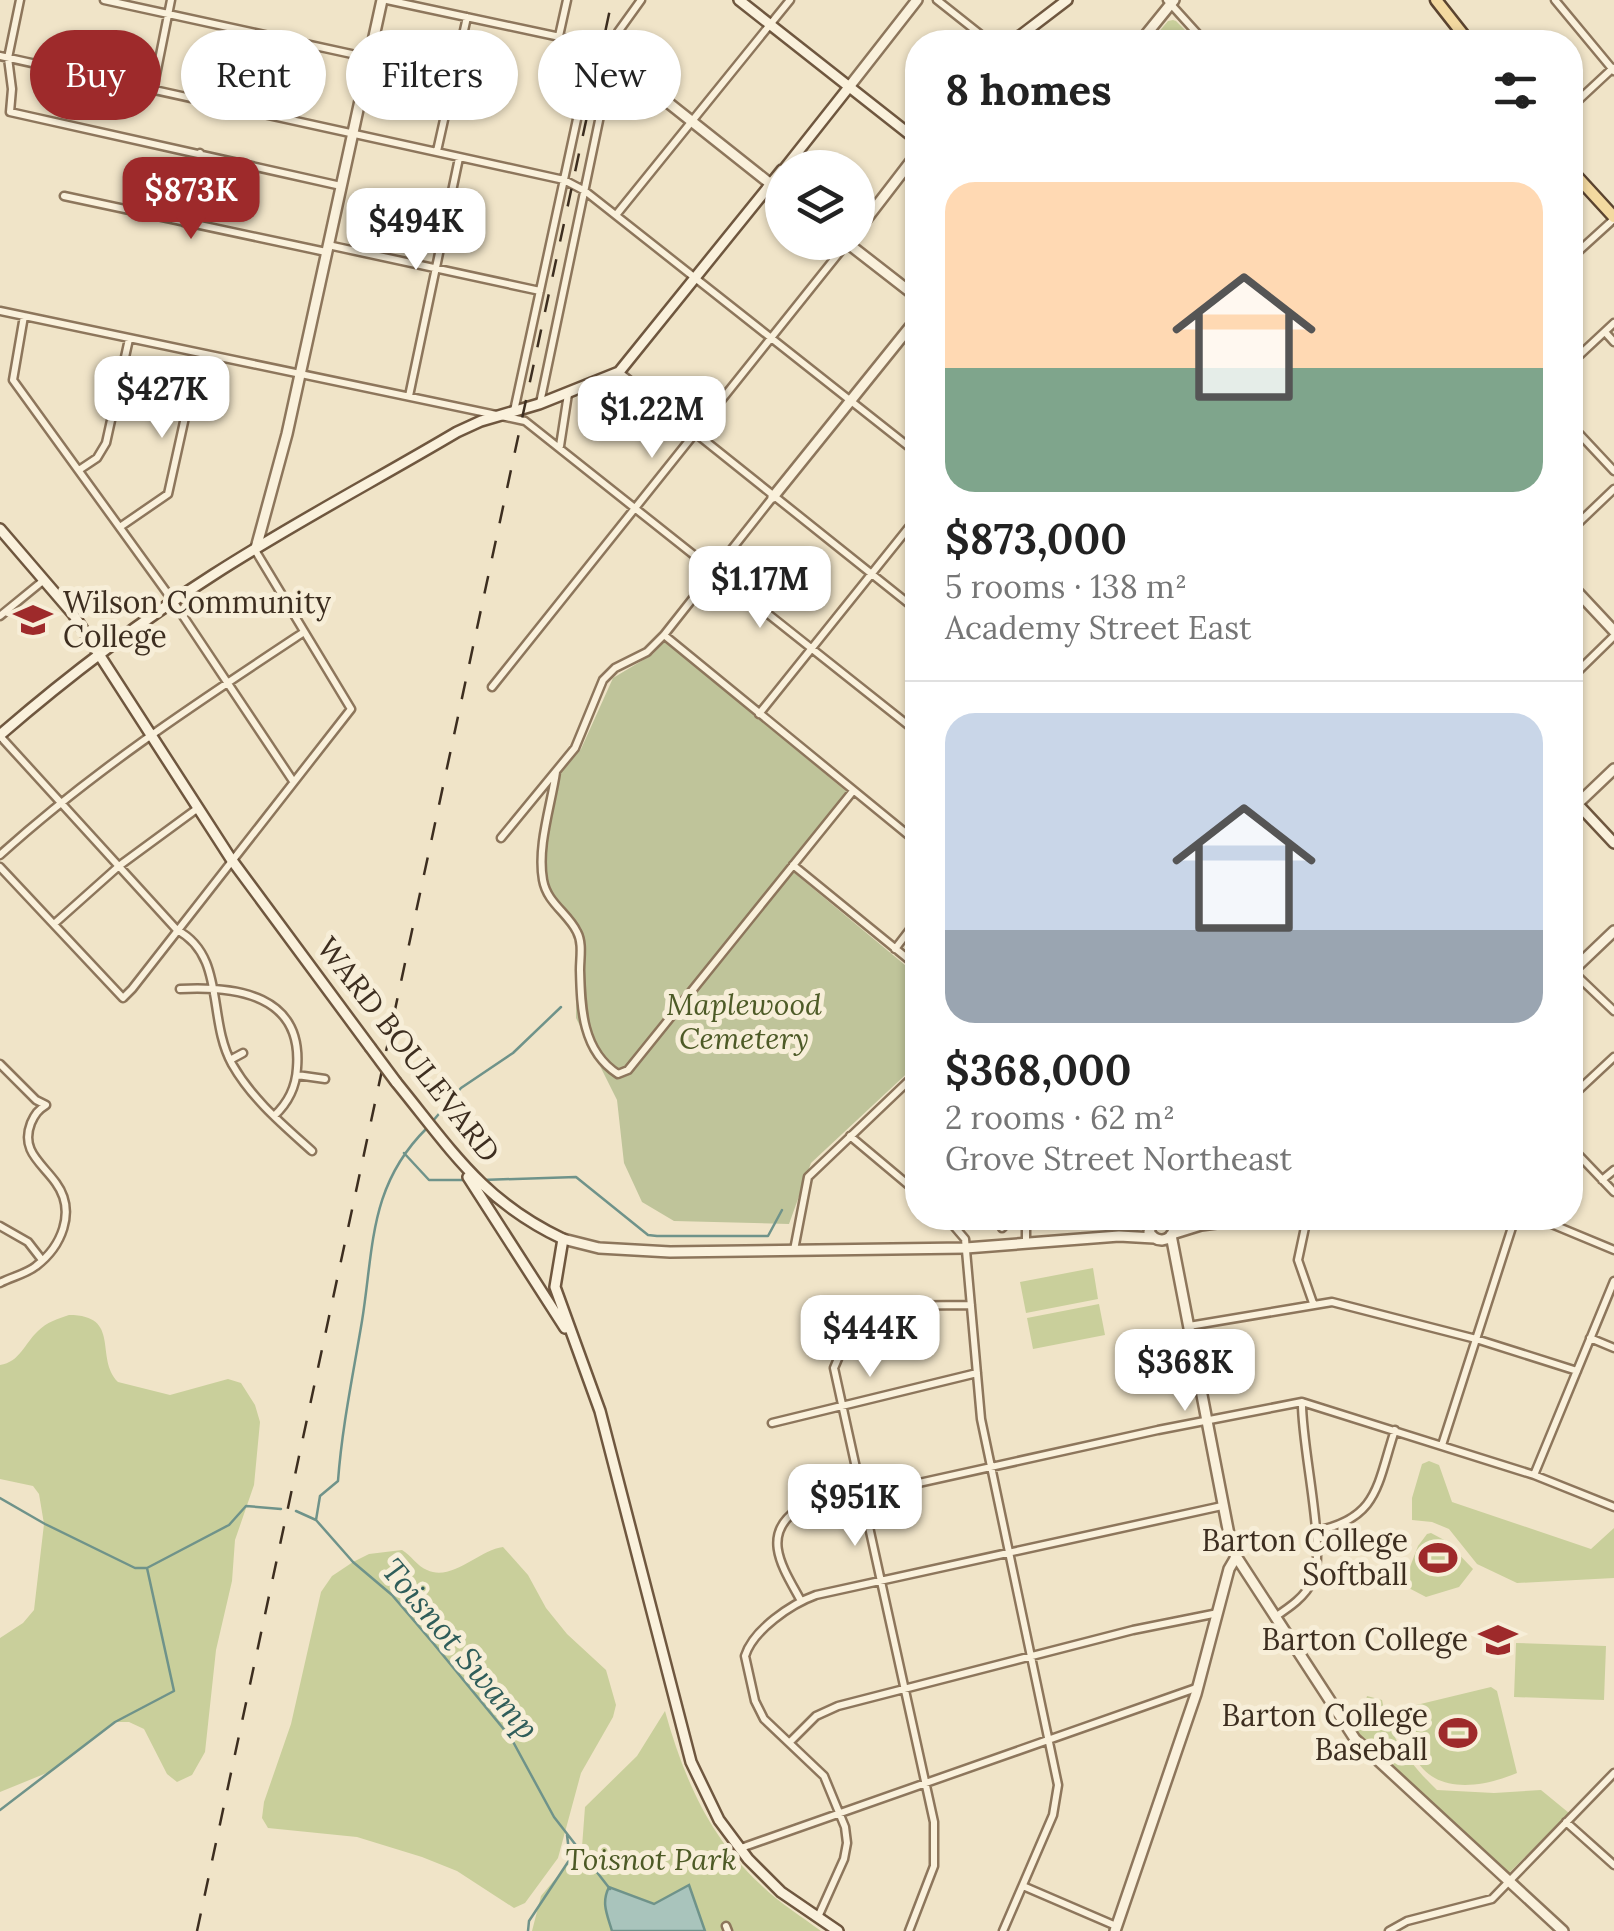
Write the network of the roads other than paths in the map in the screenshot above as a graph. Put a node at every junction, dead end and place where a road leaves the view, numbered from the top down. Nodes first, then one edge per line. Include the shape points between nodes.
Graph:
1 (20, 0) edge
2 (104, 0) edge
3 (172, 0) edge
4 (385, 0) edge
5 (567, 0) edge
6 (641, 0) edge
7 (739, 0) edge
8 (790, 0) edge
9 (917, 0) edge
10 (938, 0) edge
11 (1067, 0) edge
12 (1436, 0) edge
13 (1555, 0) edge
14 (1170, 2) edge
15 (168, 14) junction
16 (468, 18) junction
17 (770, 24) junction
18 (377, 30) edge
19 (560, 30) edge
20 (619, 30) edge
21 (975, 30) edge
22 (1028, 30) edge
23 (1149, 30) edge
24 (1194, 30) edge
25 (1460, 30) edge
26 (1580, 30) edge
27 (538, 32) edge
28 (1583, 33) edge
29 (161, 49) edge
30 (346, 53) edge
31 (4, 57) edge
32 (30, 63) edge
33 (1613, 69) edge
34 (849, 87) junction
35 (161, 92) edge
36 (1583, 96) edge
37 (681, 113) edge
38 (356, 120) edge
39 (576, 120) edge
40 (599, 120) edge
41 (692, 122) junction
42 (905, 131) edge
43 (353, 134) junction
44 (799, 150) edge
45 (436, 151) junction
46 (200, 154) junction
47 (459, 158) junction
48 (905, 169) edge
49 (765, 179) edge
50 (564, 180) junction
51 (1583, 183) edge
52 (341, 186) junction
53 (585, 191) junction
54 (765, 193) edge
55 (64, 196) dead end
56 (875, 208) edge
57 (616, 215) junction
58 (1614, 218) edge
59 (184, 222) junction
60 (1583, 247) edge
61 (327, 249) junction
62 (834, 260) edge
63 (869, 260) edge
64 (436, 268) junction
65 (696, 279) junction
66 (905, 288) edge
67 (540, 291) junction
68 (0, 312) edge
69 (24, 316) junction
70 (1614, 323) edge
71 (1604, 332) junction
72 (905, 333) edge
73 (129, 339) junction
74 (772, 340) junction
75 (1614, 342) edge
76 (1583, 352) edge
77 (200, 354) junction
78 (619, 372) junction
79 (300, 374) junction
80 (568, 394) junction
81 (409, 397) junction
82 (850, 401) junction
83 (539, 404) junction
84 (512, 413) junction
85 (695, 434) junction
86 (1583, 438) edge
87 (905, 444) edge
88 (560, 446) junction
89 (78, 470) junction
90 (1614, 471) edge
91 (1614, 489) edge
92 (773, 497) junction
93 (637, 509) junction
94 (1583, 519) edge
95 (120, 527) junction
96 (0, 529) edge
97 (905, 532) edge
98 (255, 550) junction
99 (715, 572) junction
100 (870, 575) junction
101 (45, 579) junction
102 (1583, 599) edge
103 (173, 601) junction
104 (905, 601) edge
105 (0, 616) edge
106 (304, 632) junction
107 (1614, 634) edge
108 (664, 635) junction
109 (811, 648) junction
110 (98, 655) junction
111 (1583, 665) edge
112 (228, 682) junction
113 (492, 687) dead end
114 (759, 714) junction
115 (905, 722) edge
116 (150, 734) junction
117 (0, 736) edge
118 (1614, 769) edge
119 (556, 772) junction
120 (293, 781) junction
121 (853, 791) junction
122 (1583, 795) edge
123 (59, 802) junction
124 (198, 808) junction
125 (1583, 814) edge
126 (905, 833) edge
127 (501, 838) dead end
128 (1614, 844) edge
129 (0, 855) edge
130 (231, 859) junction
131 (793, 865) junction
132 (119, 866) junction
133 (0, 867) edge
134 (54, 924) junction
135 (177, 930) junction
136 (1614, 931) edge
137 (905, 936) edge
138 (895, 949) junction
139 (905, 957) edge
140 (1583, 960) edge
141 (1583, 982) edge
142 (212, 988) junction
143 (180, 989) dead end
144 (1614, 1011) edge
145 (244, 1053) dead end
146 (1614, 1057) edge
147 (230, 1060) junction
148 (0, 1064) edge
149 (296, 1074) junction
150 (324, 1079) dead end
151 (905, 1086) edge
152 (1583, 1086) edge
153 (274, 1116) junction
154 (850, 1136) junction
155 (312, 1151) dead end
156 (1583, 1160) edge
157 (460, 1165) junction
158 (1614, 1170) edge
159 (1602, 1180) junction
160 (905, 1181) edge
161 (1614, 1192) edge
162 (0, 1226) edge
163 (959, 1230) edge
164 (1026, 1230) edge
165 (1131, 1230) edge
166 (1149, 1230) edge
167 (1172, 1230) edge
168 (1188, 1230) edge
169 (1302, 1230) edge
170 (1511, 1230) edge
171 (1566, 1230) edge
172 (1172, 1235) junction
173 (1119, 1236) junction
174 (563, 1239) junction
175 (1156, 1239) junction
176 (1026, 1244) junction
177 (966, 1248) junction
178 (794, 1250) junction
179 (1614, 1250) edge
180 (1173, 1257) junction
181 (42, 1260) junction
182 (1614, 1280) edge
183 (0, 1284) edge
184 (1314, 1303) junction
185 (971, 1305) junction
186 (1188, 1326) junction
187 (1590, 1338) junction
188 (1476, 1339) junction
189 (1614, 1348) edge
190 (580, 1352) junction
191 (1577, 1371) junction
192 (976, 1373) junction
193 (1302, 1402) junction
194 (841, 1406) junction
195 (1206, 1420) junction
196 (772, 1424) dead end
197 (1395, 1430) junction
198 (1442, 1444) junction
199 (991, 1466) junction
200 (1534, 1474) junction
201 (862, 1495) junction
202 (1222, 1506) junction
203 (1614, 1507) edge
204 (1315, 1531) junction
205 (1010, 1552) junction
206 (1236, 1556) junction
207 (880, 1580) junction
208 (801, 1601) junction
209 (1219, 1613) junction
210 (1274, 1618) junction
211 (1032, 1656) junction
212 (904, 1688) junction
213 (1197, 1688) junction
214 (1050, 1739) junction
215 (790, 1742) junction
216 (1614, 1773) edge
217 (924, 1783) junction
218 (840, 1813) junction
219 (1566, 1822) junction
220 (740, 1849) junction
221 (1614, 1866) edge
222 (1508, 1882) junction
223 (1022, 1886) junction
224 (817, 1918) junction
225 (1115, 1929) edge
226 (838, 1931) edge
227 (908, 1931) edge
228 (1003, 1931) edge
229 (1389, 1931) edge
230 (1563, 1931) edge

1 - 31 street
2 - 15 street
3 - 15 street
4 - 16 street
4 - 18 street
5 - 19 street
6 - 20 street
7 - 17 street
8 - 17 street
9 - 34 street
10 - 21 street
11 - 22 street
12 - 25 main road
13 - 26 street
14 - 23 street
14 - 24 street
15 - 29 street
15 - 30 street
16 - 27 street
16 - 45 street
17 - 34 street
17 - 41 street
28 - 33 street
31 - 32 street
31 - 46 street via 10,112
33 - 36 street
34 - 42 street
34 - 44 street
35 - 43 street
37 - 41 street
38 - 43 street
39 - 50 street
40 - 53 street
41 - 49 street
41 - 57 street
43 - 45 street
43 - 52 street
45 - 47 street
46 - 52 street
46 - 59 street
47 - 50 street
47 - 64 street
48 - 56 street
50 - 53 street
50 - 67 street
51 - 58 main road
52 - 61 street
53 - 57 street
53 - 83 street
54 - 65 street
55 - 59 street
57 - 65 street
58 - 60 street
59 - 61 street
61 - 64 street
61 - 79 street
62 - 74 street
63 - 66 street
64 - 67 street
64 - 81 street
65 - 74 street
65 - 78 street
67 - 84 street
68 - 69 street
69 - 73 street
69 - 89 street via 13,380
70 - 71 street
71 - 75 street
71 - 76 street
72 - 82 street
73 - 77 street
73 - 89 street via 106,443
74 - 82 street
74 - 85 street
77 - 79 street
77 - 95 street via 168,494
78 - 80 street
78 - 85 street
79 - 81 street
79 - 98 street
80 - 83 street
80 - 88 street
81 - 84 street
82 - 87 street
82 - 92 street
83 - 84 street
84 - 88 street
84 - 98 street via 457,432
85 - 92 street
85 - 93 street
86 - 90 street
88 - 93 street
89 - 95 street
91 - 94 street
92 - 99 street
92 - 100 street
93 - 99 street
93 - 113 street
95 - 103 street
96 - 101 street, WARD BOULEVARD
97 - 100 street
98 - 103 street
98 - 106 street
99 - 108 street
99 - 109 street
100 - 104 street
100 - 109 street
101 - 105 street
101 - 110 street, WARD BOULEVARD
102 - 107 street
103 - 110 street
103 - 112 street
106 - 112 street
106 - 120 street via 351,709
107 - 111 street
108 - 114 street
108 - 119 street via 603,680 580,738
109 - 114 street
109 - 115 street
110 - 116 street, WARD BOULEVARD
110 - 117 street
112 - 116 street
112 - 120 street
114 - 121 street
116 - 123 street
116 - 124 street, WARD BOULEVARD
117 - 123 street
118 - 122 street
119 - 127 street
119 - 131 street via 543,878 580,940 588,1038 618,1074 628,1070
120 - 130 street
121 - 126 street
121 - 131 street
123 - 129 street
123 - 132 street
124 - 130 street, WARD BOULEVARD
124 - 132 street
125 - 128 street
130 - 135 street
130 - 157 street, WARD BOULEVARD, bridge
131 - 138 street
132 - 134 street
132 - 135 street
133 - 134 street
134 - 135 street via 122,998
135 - 142 street via 208,962
136 - 140 street
137 - 138 street
138 - 139 street
141 - 144 street
142 - 143 street
142 - 147 street
142 - 149 street via 252,994 285,1016 298,1045
145 - 147 street
146 - 152 street
147 - 153 street
148 - 181 street via 46,1105 26,1135 31,1153 62,1194 66,1224
149 - 150 street
149 - 153 street
151 - 154 street
153 - 155 street
154 - 160 street
154 - 178 street via 808,1177
156 - 159 street
157 - 174 street, WARD BOULEVARD via 516,1214
157 - 190 street
158 - 159 street
159 - 161 street
162 - 181 street via 28,1242
163 - 177 street
164 - 176 street
165 - 173 street
166 - 175 street
167 - 172 street
168 - 172 street
169 - 184 street via 1298,1260
170 - 188 street
171 - 179 street
172 - 175 street
172 - 180 street
173 - 175 street
173 - 176 street, WARD BOULEVARD
174 - 178 street, WARD BOULEVARD via 645,1252
174 - 190 street via 555,1287
175 - 180 street
176 - 177 street, WARD BOULEVARD
177 - 178 street, WARD BOULEVARD
177 - 185 street
180 - 186 street
181 - 183 street
182 - 187 street
184 - 186 street
184 - 188 street
185 - 192 street
185 - 194 street via 873,1306 858,1316 834,1368
186 - 195 street
187 - 189 street
187 - 191 street
188 - 191 street
188 - 198 street
190 - 220 street via 686,1748 708,1800
191 - 200 street
192 - 194 street
192 - 199 street
193 - 195 street
193 - 197 street
193 - 204 street
194 - 196 street
194 - 201 street
195 - 199 street
195 - 202 street
197 - 198 street
197 - 204 street via 1366,1508 1345,1524
198 - 200 street
199 - 201 street
199 - 205 street
200 - 203 street
201 - 207 street
201 - 208 street via 797,1510 780,1526 776,1550
202 - 205 street
202 - 206 street
204 - 210 street via 1314,1576
205 - 207 street
205 - 211 street
206 - 209 street
206 - 210 street
207 - 208 street
207 - 212 street
208 - 215 street via 754,1640 745,1656 758,1709
209 - 211 street
209 - 213 street
210 - 222 street via 1354,1739
211 - 212 street
211 - 214 street
212 - 215 street via 821,1713
212 - 217 street
213 - 214 street
213 - 225 street
214 - 217 street
214 - 223 street via 1057,1769 1053,1816
215 - 218 street via 824,1776
216 - 219 street
217 - 218 street
217 - 227 street via 935,1859
218 - 220 street
218 - 224 street via 846,1851
219 - 221 street
219 - 222 street
220 - 224 street
222 - 229 street via 1488,1902
222 - 230 street
223 - 225 street
223 - 228 street
224 - 226 street

